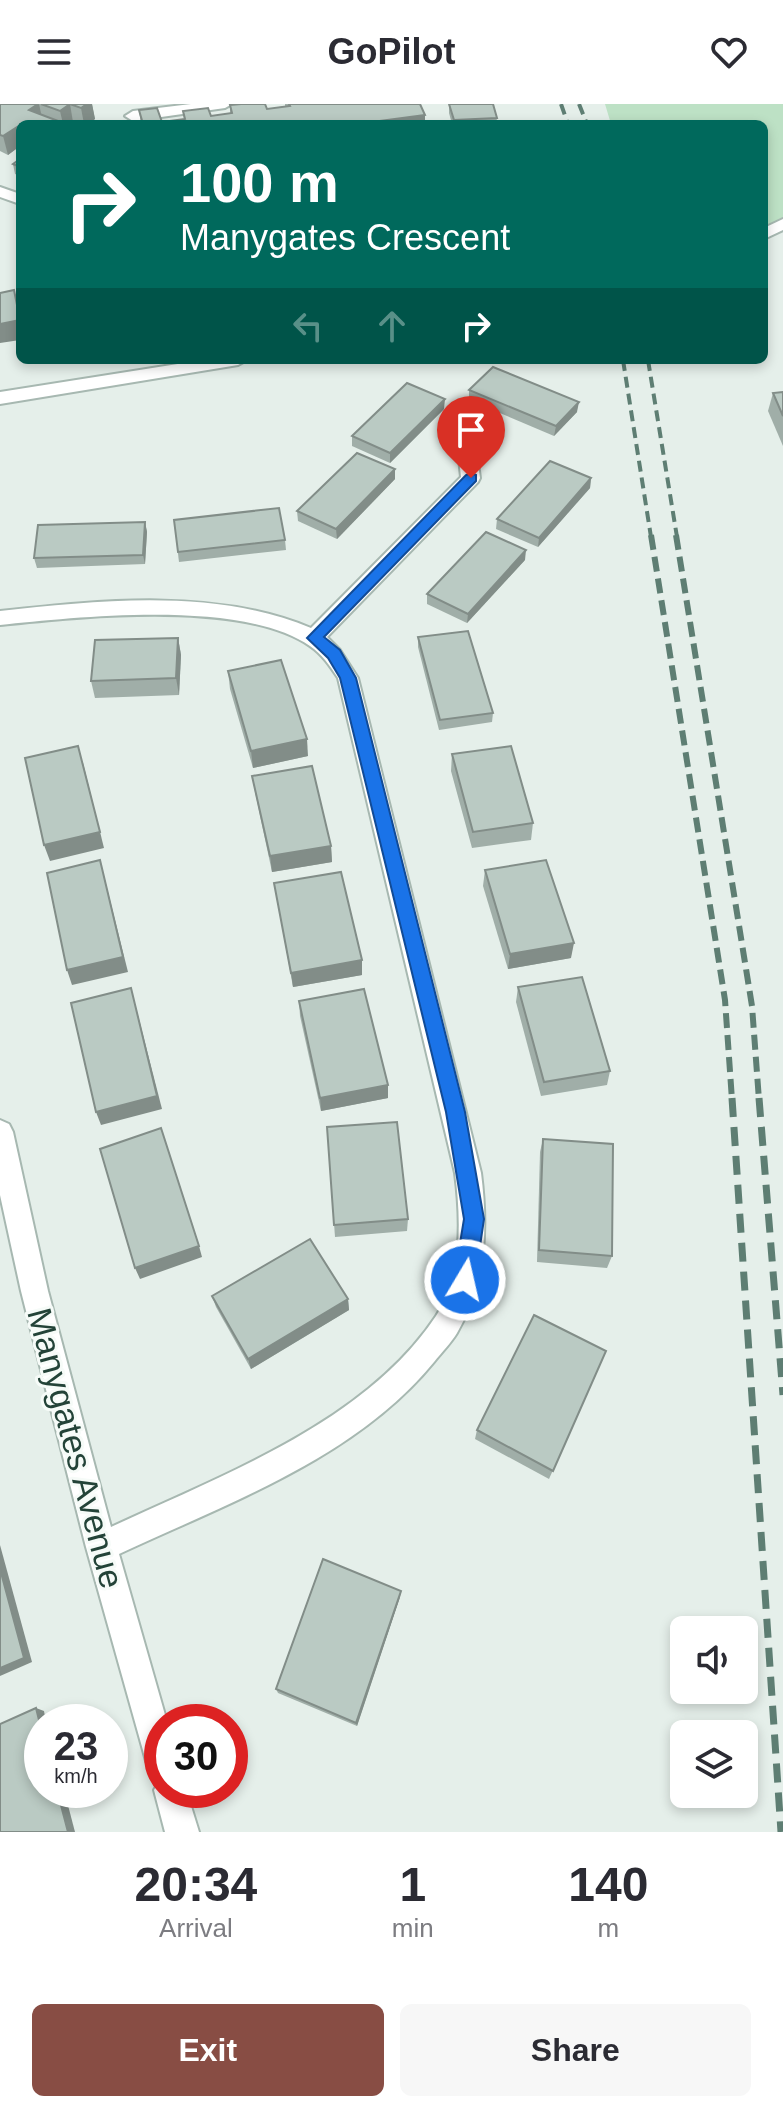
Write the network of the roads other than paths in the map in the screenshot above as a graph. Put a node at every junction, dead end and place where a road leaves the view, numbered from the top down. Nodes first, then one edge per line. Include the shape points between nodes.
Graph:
1 (149, 104) edge
2 (225, 104) edge
3 (128, 120) edge
4 (213, 364) edge
5 (0, 398) edge
6 (467, 449) dead end
7 (0, 618) edge
8 (314, 638) junction
9 (0, 1132) edge
10 (101, 1547) junction
11 (146, 1704) edge
12 (175, 1808) edge
13 (182, 1832) edge

1 - 3 street
2 - 3 street
4 - 5 street
6 - 8 street via 471,478
7 - 8 street via 120,610 233,612 277,620
8 - 10 street via 334,654 348,678 456,1112 474,1219 465,1280 447,1324 410,1369 352,1419 274,1466
9 - 10 street, Manygates Avenue via 22,1244
10 - 11 street, Manygates Avenue
12 - 13 street

